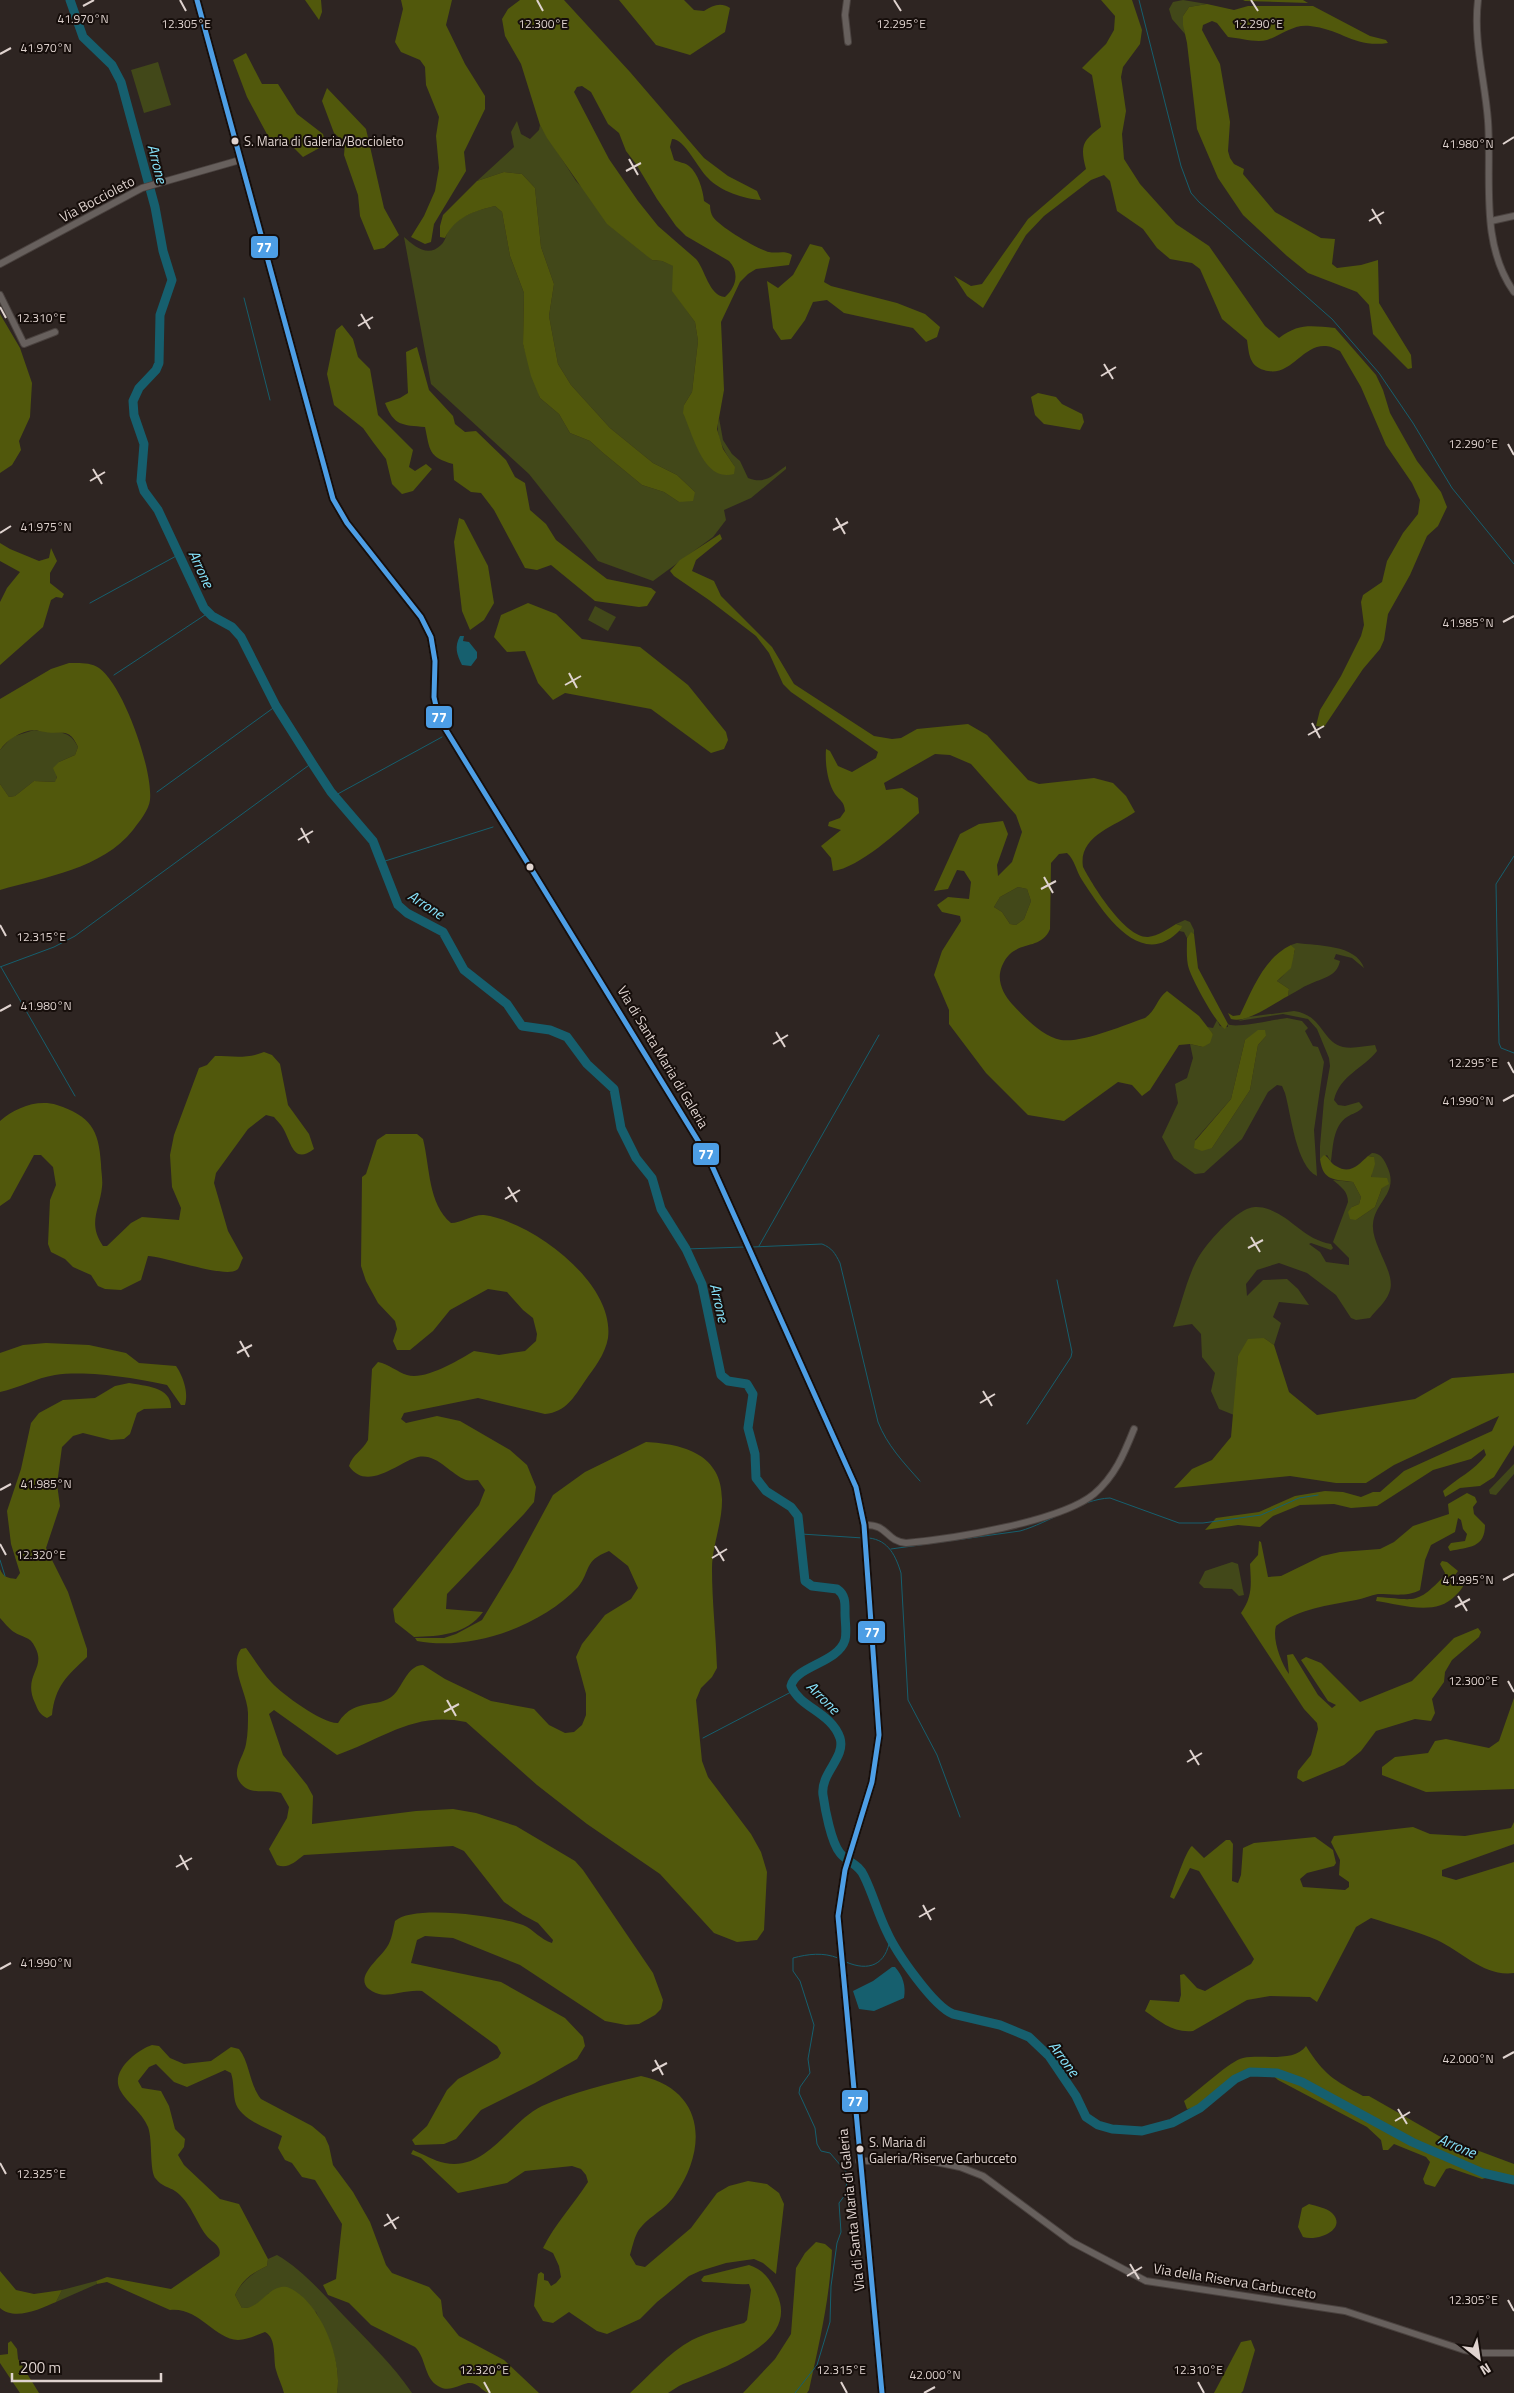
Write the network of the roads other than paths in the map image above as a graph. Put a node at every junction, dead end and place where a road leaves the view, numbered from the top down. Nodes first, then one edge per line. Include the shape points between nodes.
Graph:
1 (197, 0) edge
2 (847, 0) edge
3 (1478, 0) edge
4 (848, 42) dead end
5 (240, 160) junction
6 (1514, 216) edge
7 (1491, 221) junction
8 (0, 264) edge
9 (1514, 292) edge
10 (0, 295) edge
11 (55, 332) dead end
12 (1134, 1429) dead end
13 (865, 1533) junction
14 (859, 2161) junction
15 (1514, 2353) edge
16 (882, 2393) edge

1 - 5 street, Via di Santa Maria di Galeria
2 - 4 street
3 - 7 street via 1476,30 1488,123
5 - 8 street, Via Boccioleto via 144,187
5 - 13 street, Via di Santa Maria di Galeria via 333,499 347,523 421,617 434,649 434,698 438,715 708,1157 851,1474
6 - 7 street
7 - 9 street via 1500,262
10 - 11 street via 24,344
12 - 13 street via 1120,1464 1096,1492 1082,1502 1048,1516 906,1543 894,1540 881,1527
13 - 14 street, Via di Santa Maria di Galeria via 878,1735 872,1782 845,1870 838,1916
14 - 15 street, Via della Riserva Carbucceto via 926,2160 983,2176 1072,2242 1146,2280 1345,2311 1464,2350
14 - 16 street, Via di Santa Maria di Galeria

